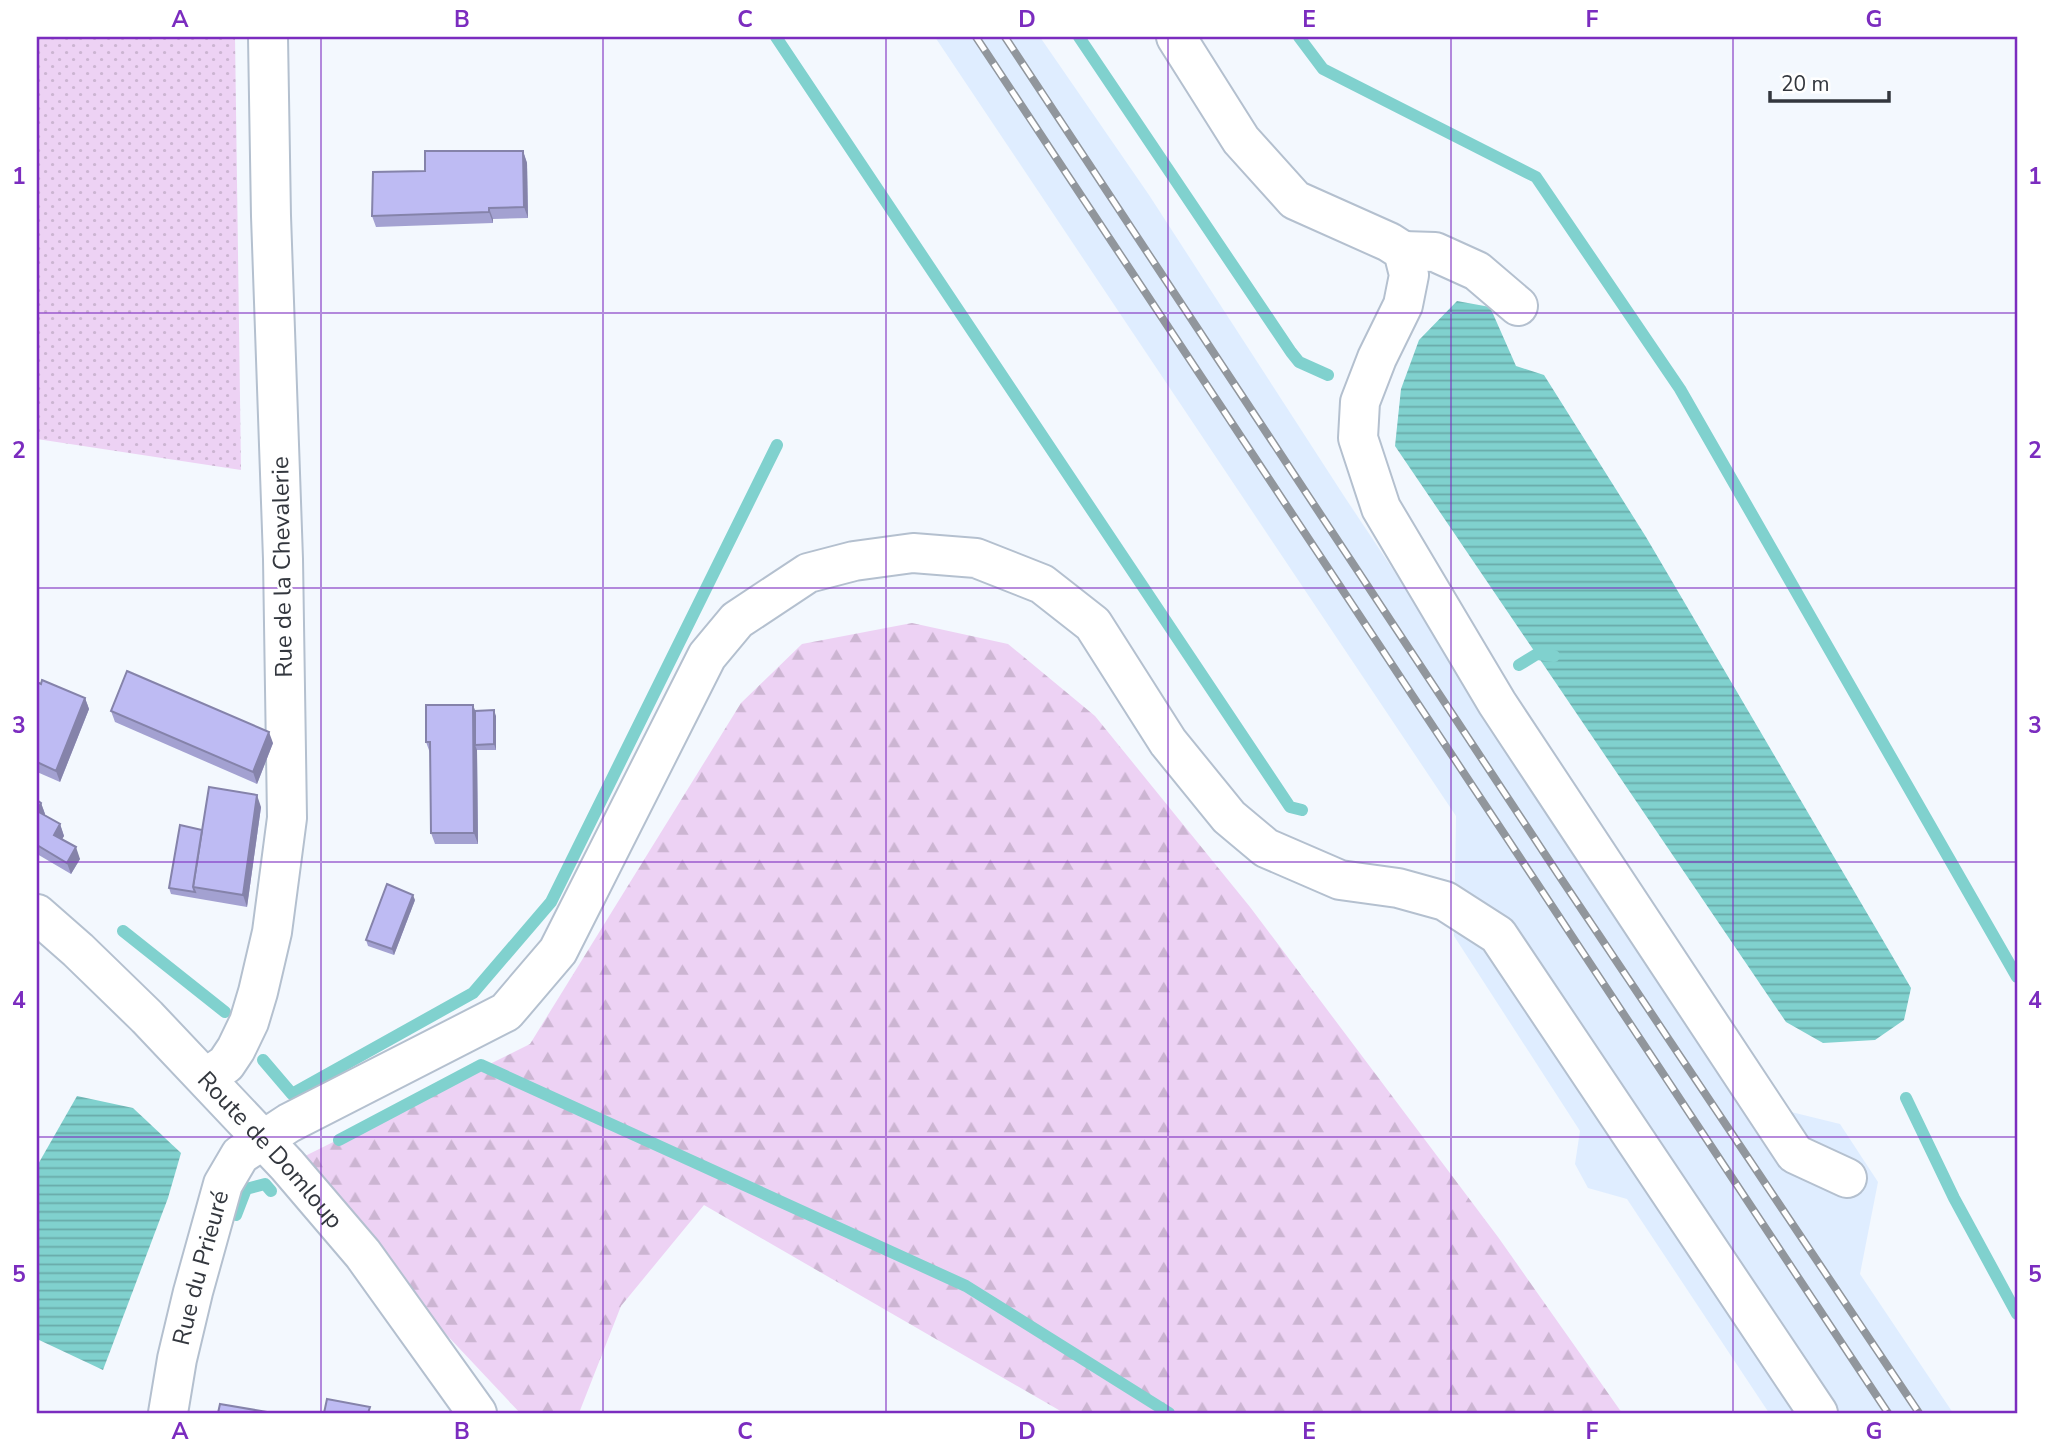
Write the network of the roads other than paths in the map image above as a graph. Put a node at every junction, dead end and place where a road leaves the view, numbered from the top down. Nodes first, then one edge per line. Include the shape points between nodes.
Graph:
1 (268, 37) edge
2 (1176, 37) edge
3 (1403, 251) junction
4 (1518, 306) dead end
5 (37, 914) edge
6 (207, 1077) junction
7 (264, 1140) junction
8 (1847, 1178) dead end
9 (168, 1413) edge
10 (477, 1413) edge
11 (1818, 1413) edge

1 - 6 street, Rue de la Chevalerie via 287,818 272,932 249,1022 226,1064
2 - 3 street via 1241,140 1294,200
3 - 4 street via 1435,252 1477,271
3 - 8 street via 1409,275 1403,305 1360,402 1357,439 1381,508 1497,703 1794,1154
5 - 6 street, Route de Domloup
6 - 7 street, Route de Domloup
7 - 9 street, Rue du Prieuré via 240,1154 223,1184 177,1359
7 - 10 street, Route de Domloup via 363,1254
7 - 11 street, Rue du Prieuré via 506,1012 558,951 707,656 737,620 808,573 854,561 913,553 976,558 1042,584 1093,624 1168,742 1229,817 1266,848 1340,880 1398,888 1445,901 1498,935

